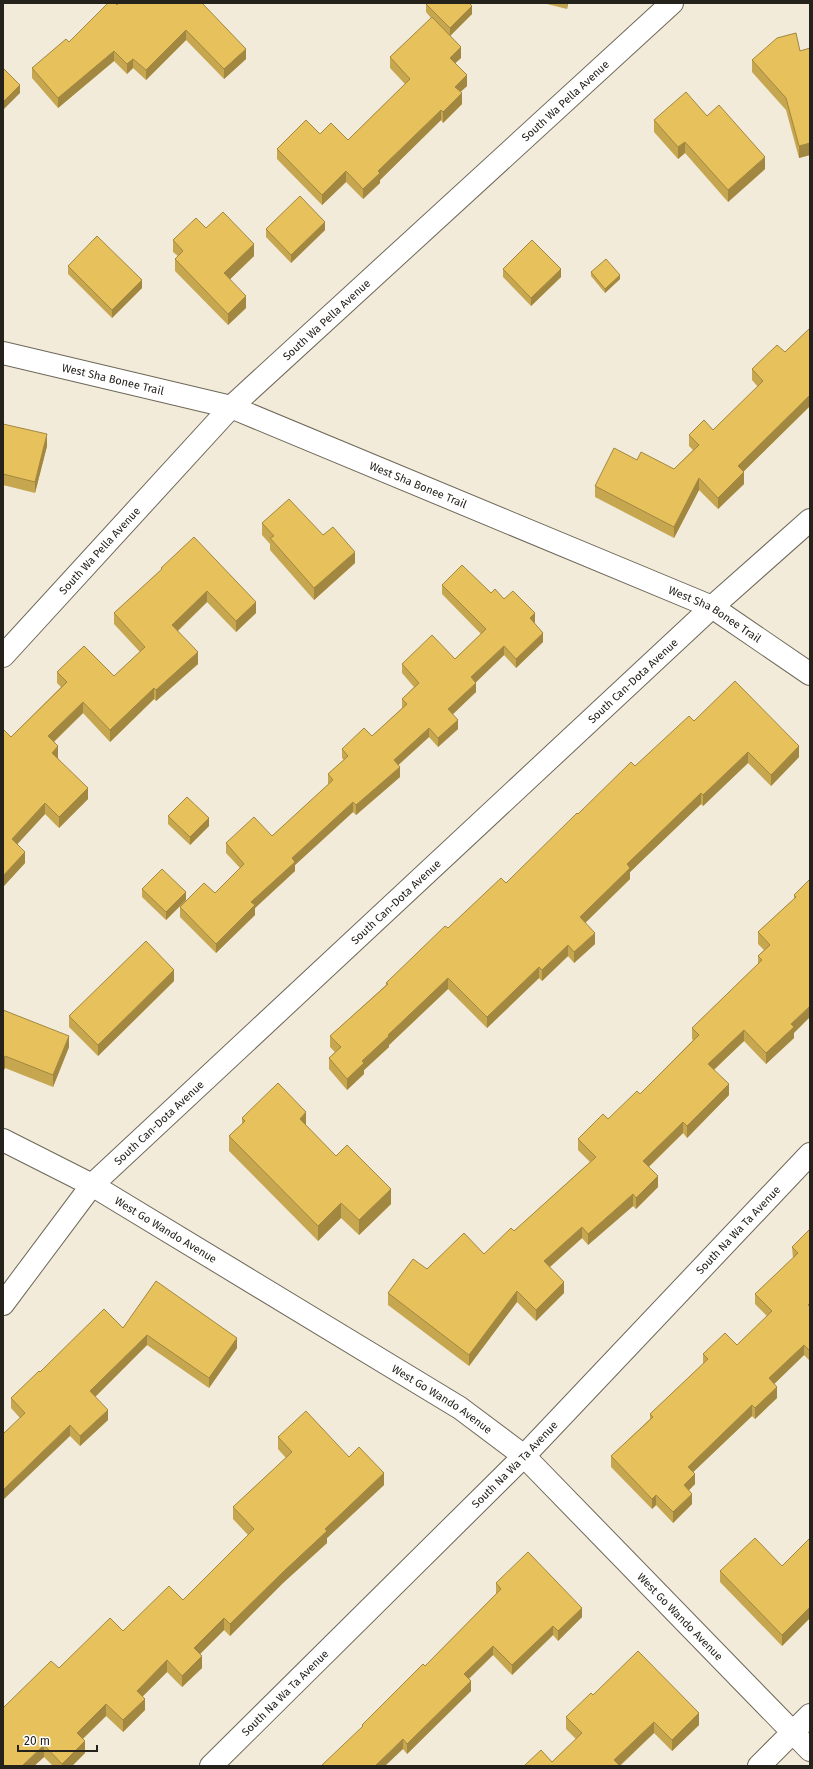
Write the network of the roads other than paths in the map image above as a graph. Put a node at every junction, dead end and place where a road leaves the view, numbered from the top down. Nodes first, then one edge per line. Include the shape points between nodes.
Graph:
1 (670, 3) edge
2 (3, 353) edge
3 (231, 407) junction
4 (810, 520) edge
5 (712, 607) junction
6 (3, 656) edge
7 (810, 674) edge
8 (3, 1140) edge
9 (810, 1154) edge
10 (92, 1185) junction
11 (3, 1304) edge
12 (524, 1456) junction
13 (810, 1715) edge
14 (792, 1732) junction
15 (810, 1750) edge
16 (211, 1766) edge
17 (759, 1766) edge

1 - 3 street, South Wa Pella Avenue
2 - 3 street, West Sha Bonee Trail
3 - 5 street, West Sha Bonee Trail
3 - 6 street, South Wa Pella Avenue
4 - 5 street, South Can-Dota Avenue
5 - 7 street, West Sha Bonee Trail
5 - 10 street, South Can-Dota Avenue
8 - 10 street, West Go Wando Avenue
9 - 12 street, South Na Wa Ta Avenue
10 - 11 street, South Can-Dota Avenue
10 - 12 street, West Go Wando Avenue via 460,1408
12 - 14 street, West Go Wando Avenue
12 - 16 street, South Na Wa Ta Avenue
13 - 14 street
14 - 15 street, West Go Wando Avenue
14 - 17 street

